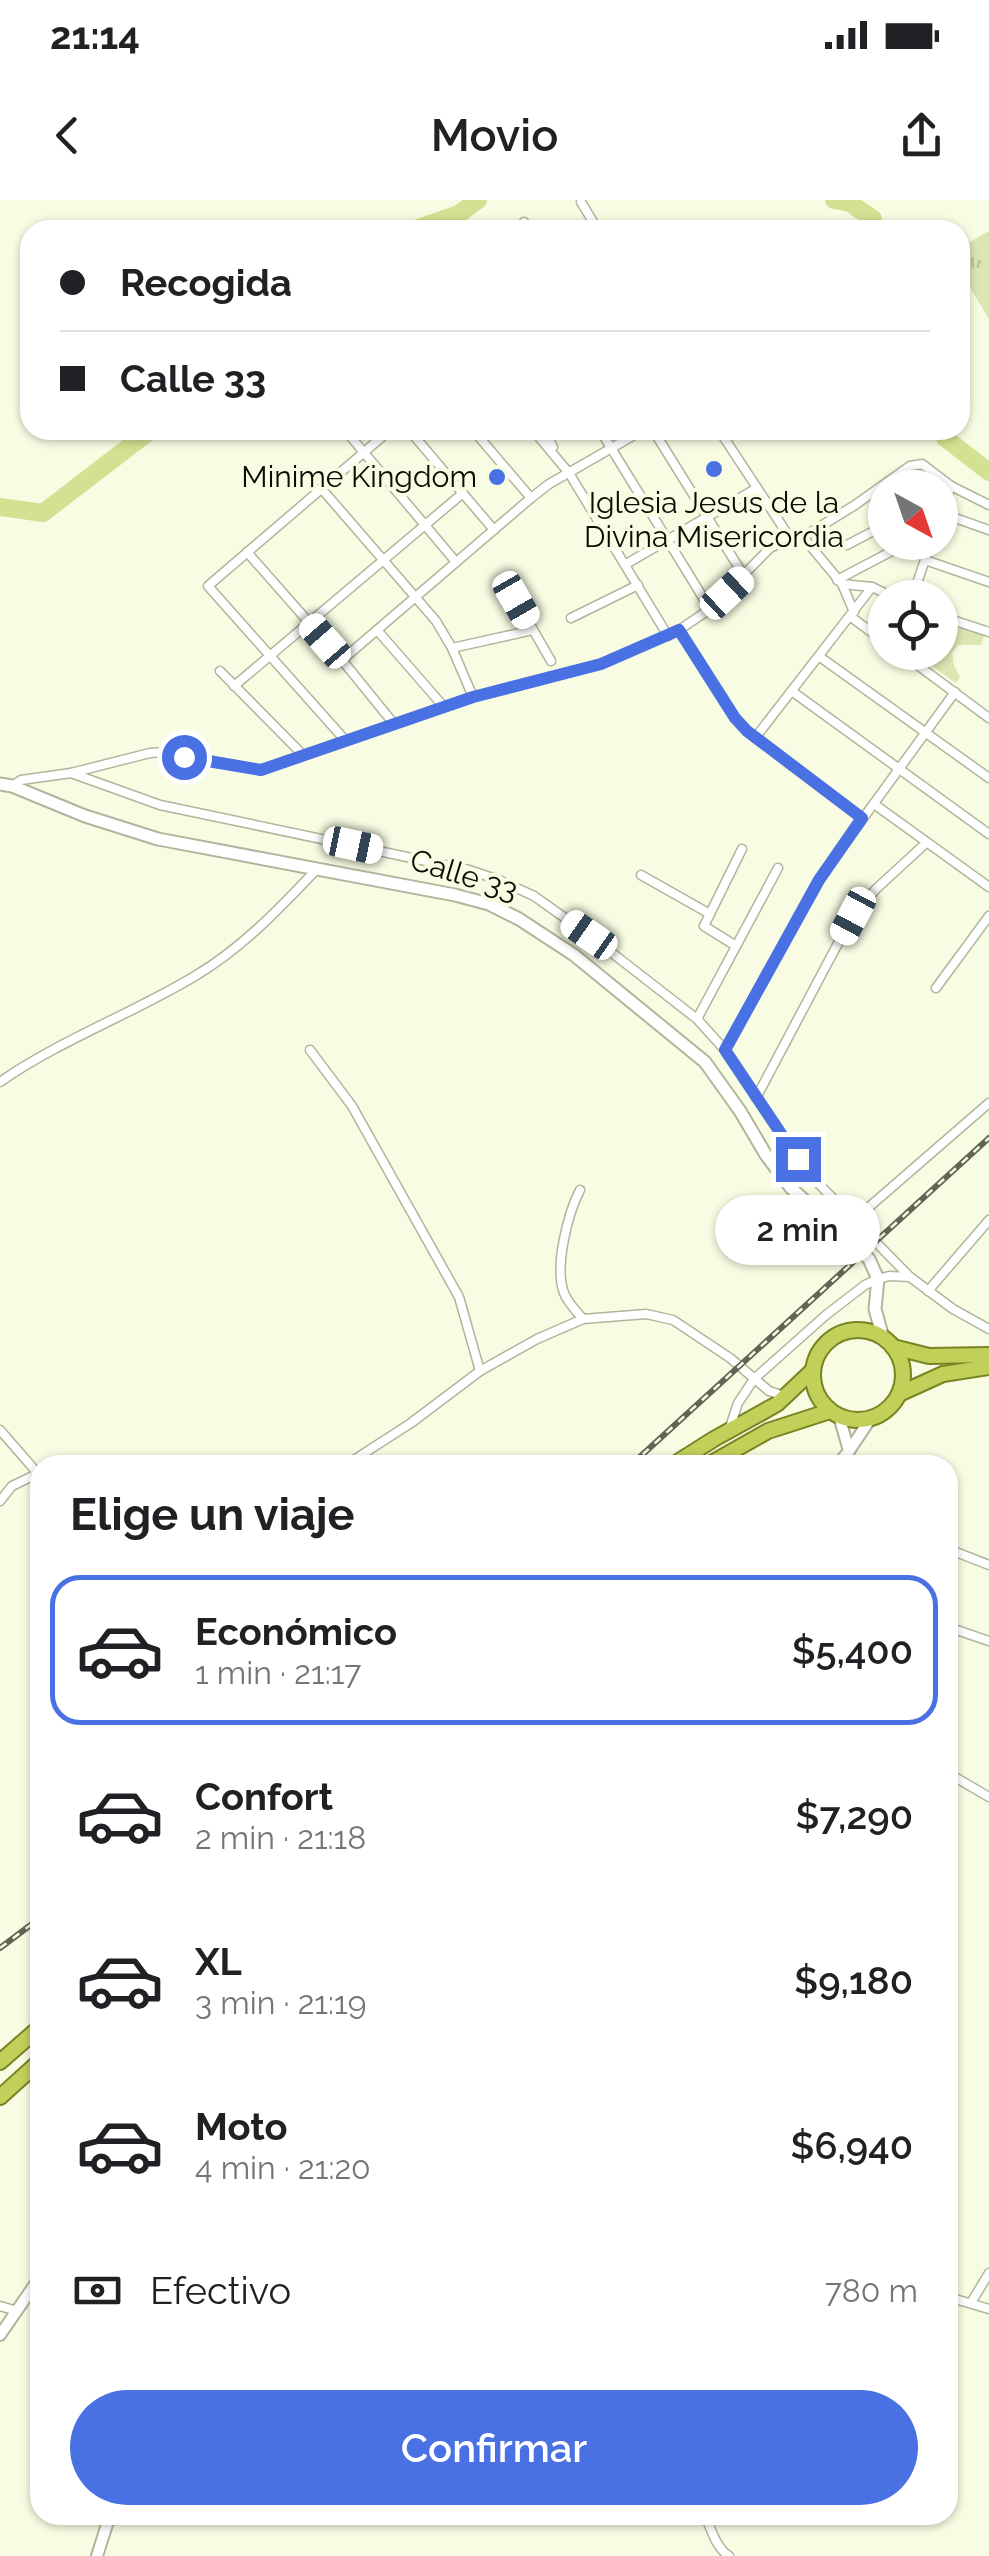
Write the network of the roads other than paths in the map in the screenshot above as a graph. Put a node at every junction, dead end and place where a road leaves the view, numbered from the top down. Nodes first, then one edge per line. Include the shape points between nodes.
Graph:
1 (354, 440) edge
2 (378, 440) edge
3 (417, 440) edge
4 (482, 440) edge
5 (542, 440) edge
6 (549, 440) edge
7 (607, 440) edge
8 (626, 440) edge
9 (659, 440) edge
10 (726, 440) edge
11 (612, 448) junction
12 (364, 452) junction
13 (560, 460) junction
14 (904, 470) edge
15 (930, 470) edge
16 (570, 473) junction
17 (322, 488) junction
18 (757, 488) junction
19 (958, 490) edge
20 (462, 493) junction
21 (868, 496) edge
22 (531, 498) junction
23 (989, 504) edge
24 (708, 518) junction
25 (958, 520) edge
26 (425, 525) junction
27 (494, 530) junction
28 (989, 530) edge
29 (868, 534) edge
30 (803, 537) junction
31 (790, 538) junction
32 (668, 541) junction
33 (847, 545) dead end
34 (247, 552) junction
35 (384, 559) junction
36 (877, 560) edge
37 (924, 560) joint
38 (456, 562) junction
39 (626, 564) junction
40 (744, 576) junction
41 (918, 580) edge
42 (840, 582) junction
43 (989, 582) edge
44 (638, 585) junction
45 (868, 586) edge
46 (868, 592) edge
47 (416, 596) junction
48 (516, 600) dead end
49 (710, 609) junction
50 (852, 614) junction
51 (572, 618) dead end
52 (309, 622) junction
53 (958, 622) edge
54 (868, 628) edge
55 (376, 630) junction
56 (534, 630) junction
57 (679, 630) junction
58 (989, 632) edge
59 (668, 636) junction
60 (452, 648) junction
61 (271, 655) junction
62 (820, 657) junction
63 (342, 660) junction
64 (551, 661) dead end
65 (924, 670) edge
66 (220, 671) dead end
67 (234, 686) junction
68 (792, 692) junction
69 (954, 692) junction
70 (473, 697) junction
71 (444, 707) junction
72 (989, 718) edge
73 (394, 724) junction
74 (925, 732) junction
75 (755, 738) junction
76 (345, 740) junction
77 (303, 754) junction
78 (899, 770) junction
79 (70, 773) junction
80 (989, 778) edge
81 (6, 784) edge
82 (874, 804) junction
83 (862, 818) junction
84 (987, 829) edge
85 (926, 843) junction
86 (742, 849) dead end
87 (778, 868) dead end
88 (316, 870) junction
89 (641, 875) dead end
90 (989, 887) edge
91 (710, 914) junction
92 (989, 916) edge
93 (736, 946) junction
94 (936, 988) dead end
95 (697, 1020) junction
96 (310, 1050) dead end
97 (725, 1050) junction
98 (0, 1082) edge
99 (756, 1098) junction
100 (989, 1103) edge
101 (580, 1190) dead end
102 (854, 1220) junction
103 (989, 1220) edge
104 (910, 1276) junction
105 (878, 1279) junction
106 (928, 1291) junction
107 (583, 1319) junction
108 (989, 1329) edge
109 (888, 1342) junction
110 (988, 1357) edge
111 (813, 1370) junction
112 (480, 1371) junction
113 (754, 1379) junction
114 (899, 1394) junction
115 (787, 1396) junction
116 (834, 1414) junction
117 (870, 1418) junction
118 (0, 1430) edge
119 (729, 1430) junction
120 (849, 1451) junction
121 (361, 1455) edge
122 (688, 1455) edge
123 (726, 1455) edge
124 (846, 1455) edge
125 (30, 1466) edge
126 (30, 1478) edge
127 (0, 1501) edge
128 (958, 1553) edge
129 (989, 1564) edge
130 (958, 1631) edge
131 (989, 1642) edge
132 (958, 1780) edge
133 (989, 1797) edge
134 (30, 2036) edge
135 (0, 2062) edge
136 (30, 2070) edge
137 (0, 2097) edge
138 (989, 2273) edge
139 (30, 2292) edge
140 (958, 2299) edge
141 (970, 2302) junction
142 (0, 2306) edge
143 (989, 2310) edge
144 (17, 2311) junction
145 (0, 2335) edge
146 (107, 2525) edge
147 (710, 2525) edge
148 (725, 2555) edge
149 (97, 2556) edge

1 - 12 street
2 - 12 street
3 - 20 street
4 - 22 street
5 - 13 street
6 - 13 street
7 - 11 street
8 - 11 street
9 - 24 street
10 - 18 street
11 - 16 street
11 - 32 street
12 - 17 street
12 - 26 street
13 - 16 street
14 - 15 street via 922,464
16 - 22 street
16 - 39 street
17 - 34 street
17 - 35 street
18 - 24 street
18 - 31 street
19 - 23 street
20 - 26 street
20 - 27 street
21 - 30 street
22 - 27 street
24 - 32 street
24 - 40 street
25 - 28 street
26 - 35 street
26 - 38 street
27 - 38 street
29 - 33 street
30 - 31 street
30 - 42 street
31 - 40 street via 770,548
32 - 39 street
32 - 49 street
34 - 52 street
34 - 61 street via 208,586
35 - 47 street
35 - 52 street
36 - 42 street
37 - 41 street
37 - 43 street
38 - 47 street
39 - 44 street
40 - 49 street
42 - 45 street
42 - 50 street
44 - 51 street
44 - 59 street
46 - 50 street
47 - 55 street
47 - 60 street
48 - 56 street
49 - 57 street
50 - 54 street
50 - 62 street
52 - 61 street
52 - 63 street
53 - 58 street
55 - 63 street
55 - 71 street
56 - 60 street
56 - 64 street
57 - 59 street
57 - 75 street
59 - 70 street via 601,664
60 - 70 street
61 - 67 street
61 - 76 street
62 - 68 street
62 - 74 street
63 - 73 street
65 - 69 street
66 - 67 street
67 - 77 street
68 - 75 street
68 - 78 street
69 - 72 street
69 - 74 street
70 - 71 street
71 - 73 street
73 - 76 street
74 - 78 street
74 - 80 street
75 - 83 street
76 - 77 street
77 - 79 street via 261,770 150,753
78 - 82 street
78 - 84 street
79 - 81 street
79 - 95 street, Calle 33 via 160,804 499,880 534,896
81 - 88 main road via 158,839
82 - 83 street
82 - 85 street
83 - 97 street via 819,880
85 - 90 street
85 - 99 street via 853,916
86 - 91 street
87 - 93 street
88 - 98 street via 272,916 199,974
88 - 105 main road via 489,904 574,955 705,1062 791,1188 864,1253
89 - 91 street
91 - 93 street via 704,926
92 - 94 street
93 - 95 street
95 - 97 street, Calle 33
96 - 112 street via 352,1106 459,1298
97 - 99 street, Calle 33
99 - 102 street, Calle 33 via 810,1175
100 - 102 street
101 - 107 street via 566,1228 562,1283
102 - 104 street, Calle 33
103 - 106 street
104 - 105 street
104 - 106 street, Calle 33
105 - 109 main road via 875,1309
105 - 113 street
106 - 108 street, Calle 33
107 - 112 street
107 - 113 street via 646,1314 673,1320
109 - 110 highway via 929,1356
109 - 111 highway via 866,1331 839,1334 824,1345
109 - 114 highway via 903,1373
110 - 114 highway
111 - 115 highway
111 - 116 highway via 816,1393
112 - 121 street
113 - 115 street
113 - 119 street
114 - 117 highway
115 - 119 highway
116 - 117 highway
116 - 120 street
116 - 123 highway via 768,1432
117 - 120 street
118 - 125 street
119 - 122 highway
120 - 124 street
126 - 127 street
128 - 129 street
130 - 131 street
132 - 133 street
134 - 135 highway
136 - 137 highway
138 - 141 street
139 - 144 street
140 - 141 street
141 - 143 street
142 - 144 street
144 - 145 street
146 - 149 street
147 - 148 street

